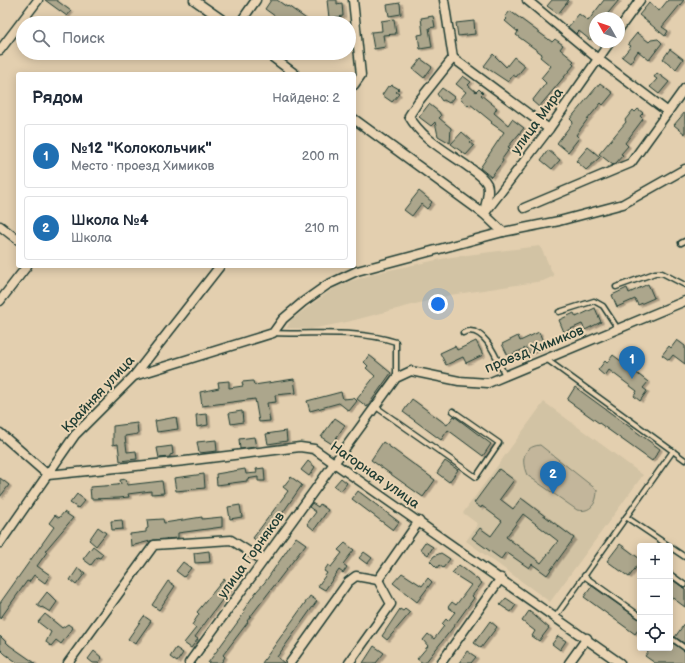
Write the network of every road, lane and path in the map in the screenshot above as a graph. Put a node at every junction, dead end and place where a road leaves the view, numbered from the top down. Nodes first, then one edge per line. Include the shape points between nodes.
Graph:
1 (38, 0) edge
2 (194, 0) edge
3 (256, 0) edge
4 (353, 0) edge
5 (444, 0) edge
6 (528, 0) edge
7 (640, 0) edge
8 (26, 16) edge
9 (217, 16) edge
10 (245, 16) edge
11 (355, 16) edge
12 (625, 21) edge
13 (356, 28) edge
14 (16, 29) edge
15 (606, 48) edge
16 (0, 50) edge
17 (452, 58) junction
18 (598, 59) junction
19 (276, 60) edge
20 (292, 72) edge
21 (356, 82) edge
22 (685, 88) edge
23 (668, 112) junction
24 (356, 120) edge
25 (548, 129) junction
26 (685, 169) edge
27 (524, 208) dead end
28 (484, 214) junction
29 (0, 226) edge
30 (503, 232) junction
31 (16, 238) edge
32 (25, 268) edge
33 (218, 268) edge
34 (685, 286) edge
35 (616, 287) dead end
36 (0, 301) edge
37 (685, 301) edge
38 (559, 312) dead end
39 (618, 329) junction
40 (273, 333) junction
41 (463, 334) dead end
42 (546, 359) junction
43 (134, 376) junction
44 (505, 376) junction
45 (396, 378) junction
46 (376, 407) junction
47 (453, 411) dead end
48 (0, 433) edge
49 (673, 451) junction
50 (685, 460) edge
51 (336, 463) junction
52 (48, 475) junction
53 (626, 517) junction
54 (419, 521) junction
55 (0, 543) edge
56 (665, 543) edge
57 (673, 548) edge
58 (685, 557) edge
59 (262, 560) junction
60 (584, 576) junction
61 (673, 576) edge
62 (501, 578) junction
63 (378, 580) junction
64 (685, 585) edge
65 (639, 615) edge
66 (556, 616) junction
67 (587, 638) junction
68 (674, 640) dead end
69 (685, 648) edge
70 (68, 663) edge
71 (189, 663) edge
72 (290, 663) edge
73 (349, 663) edge
74 (442, 663) edge
75 (569, 663) edge
76 (620, 663) edge

1 - 8 street
2 - 9 street
3 - 10 street
4 - 11 street
5 - 17 street
6 - 18 street
7 - 12 street
13 - 21 street via 361,75
14 - 16 street
15 - 18 street, улица Мира
17 - 25 street
17 - 28 street via 409,116 415,127 431,142 481,176 487,185 488,197
18 - 23 street
18 - 25 street, улица Мира
19 - 20 street
22 - 23 street
23 - 27 street via 631,163
24 - 28 street
25 - 28 street, улица Мира
26 - 30 street via 623,204 559,221
28 - 30 street
29 - 31 street
30 - 40 street via 357,271 327,285 288,315
32 - 36 street
33 - 43 street, Крайняя улица
34 - 35 lane via 662,273 655,273
37 - 39 street, проезд Химиков
38 - 39 lane via 594,301 603,306
39 - 42 street, проезд Химиков
40 - 43 street
40 - 45 lane via 352,333 396,342
41 - 44 lane via 469,331 482,336 489,344
42 - 44 street, проезд Химиков
42 - 49 lane
43 - 52 street, Крайняя улица via 76,435
44 - 45 street, проезд Химиков via 488,383 459,381 411,371
45 - 46 street
46 - 47 lane via 476,477 499,443
46 - 51 street
48 - 52 street
49 - 50 lane
49 - 53 lane
51 - 52 street, Нагорная улица via 314,448 300,447
51 - 54 street, Нагорная улица
51 - 59 street, улица Горняков
52 - 55 street, Крайняя улица
53 - 56 lane
53 - 60 lane
54 - 62 street, Нагорная улица
54 - 63 street
57 - 58 lane
59 - 70 street via 231,540 154,545
59 - 71 street, улица Горняков
60 - 65 lane
60 - 66 lane
61 - 64 lane
62 - 66 street, Нагорная улица
62 - 74 street
63 - 72 street via 356,576 352,578
63 - 73 street via 391,604
66 - 67 street, Нагорная улица
67 - 75 street
67 - 76 street, Нагорная улица
68 - 69 lane

